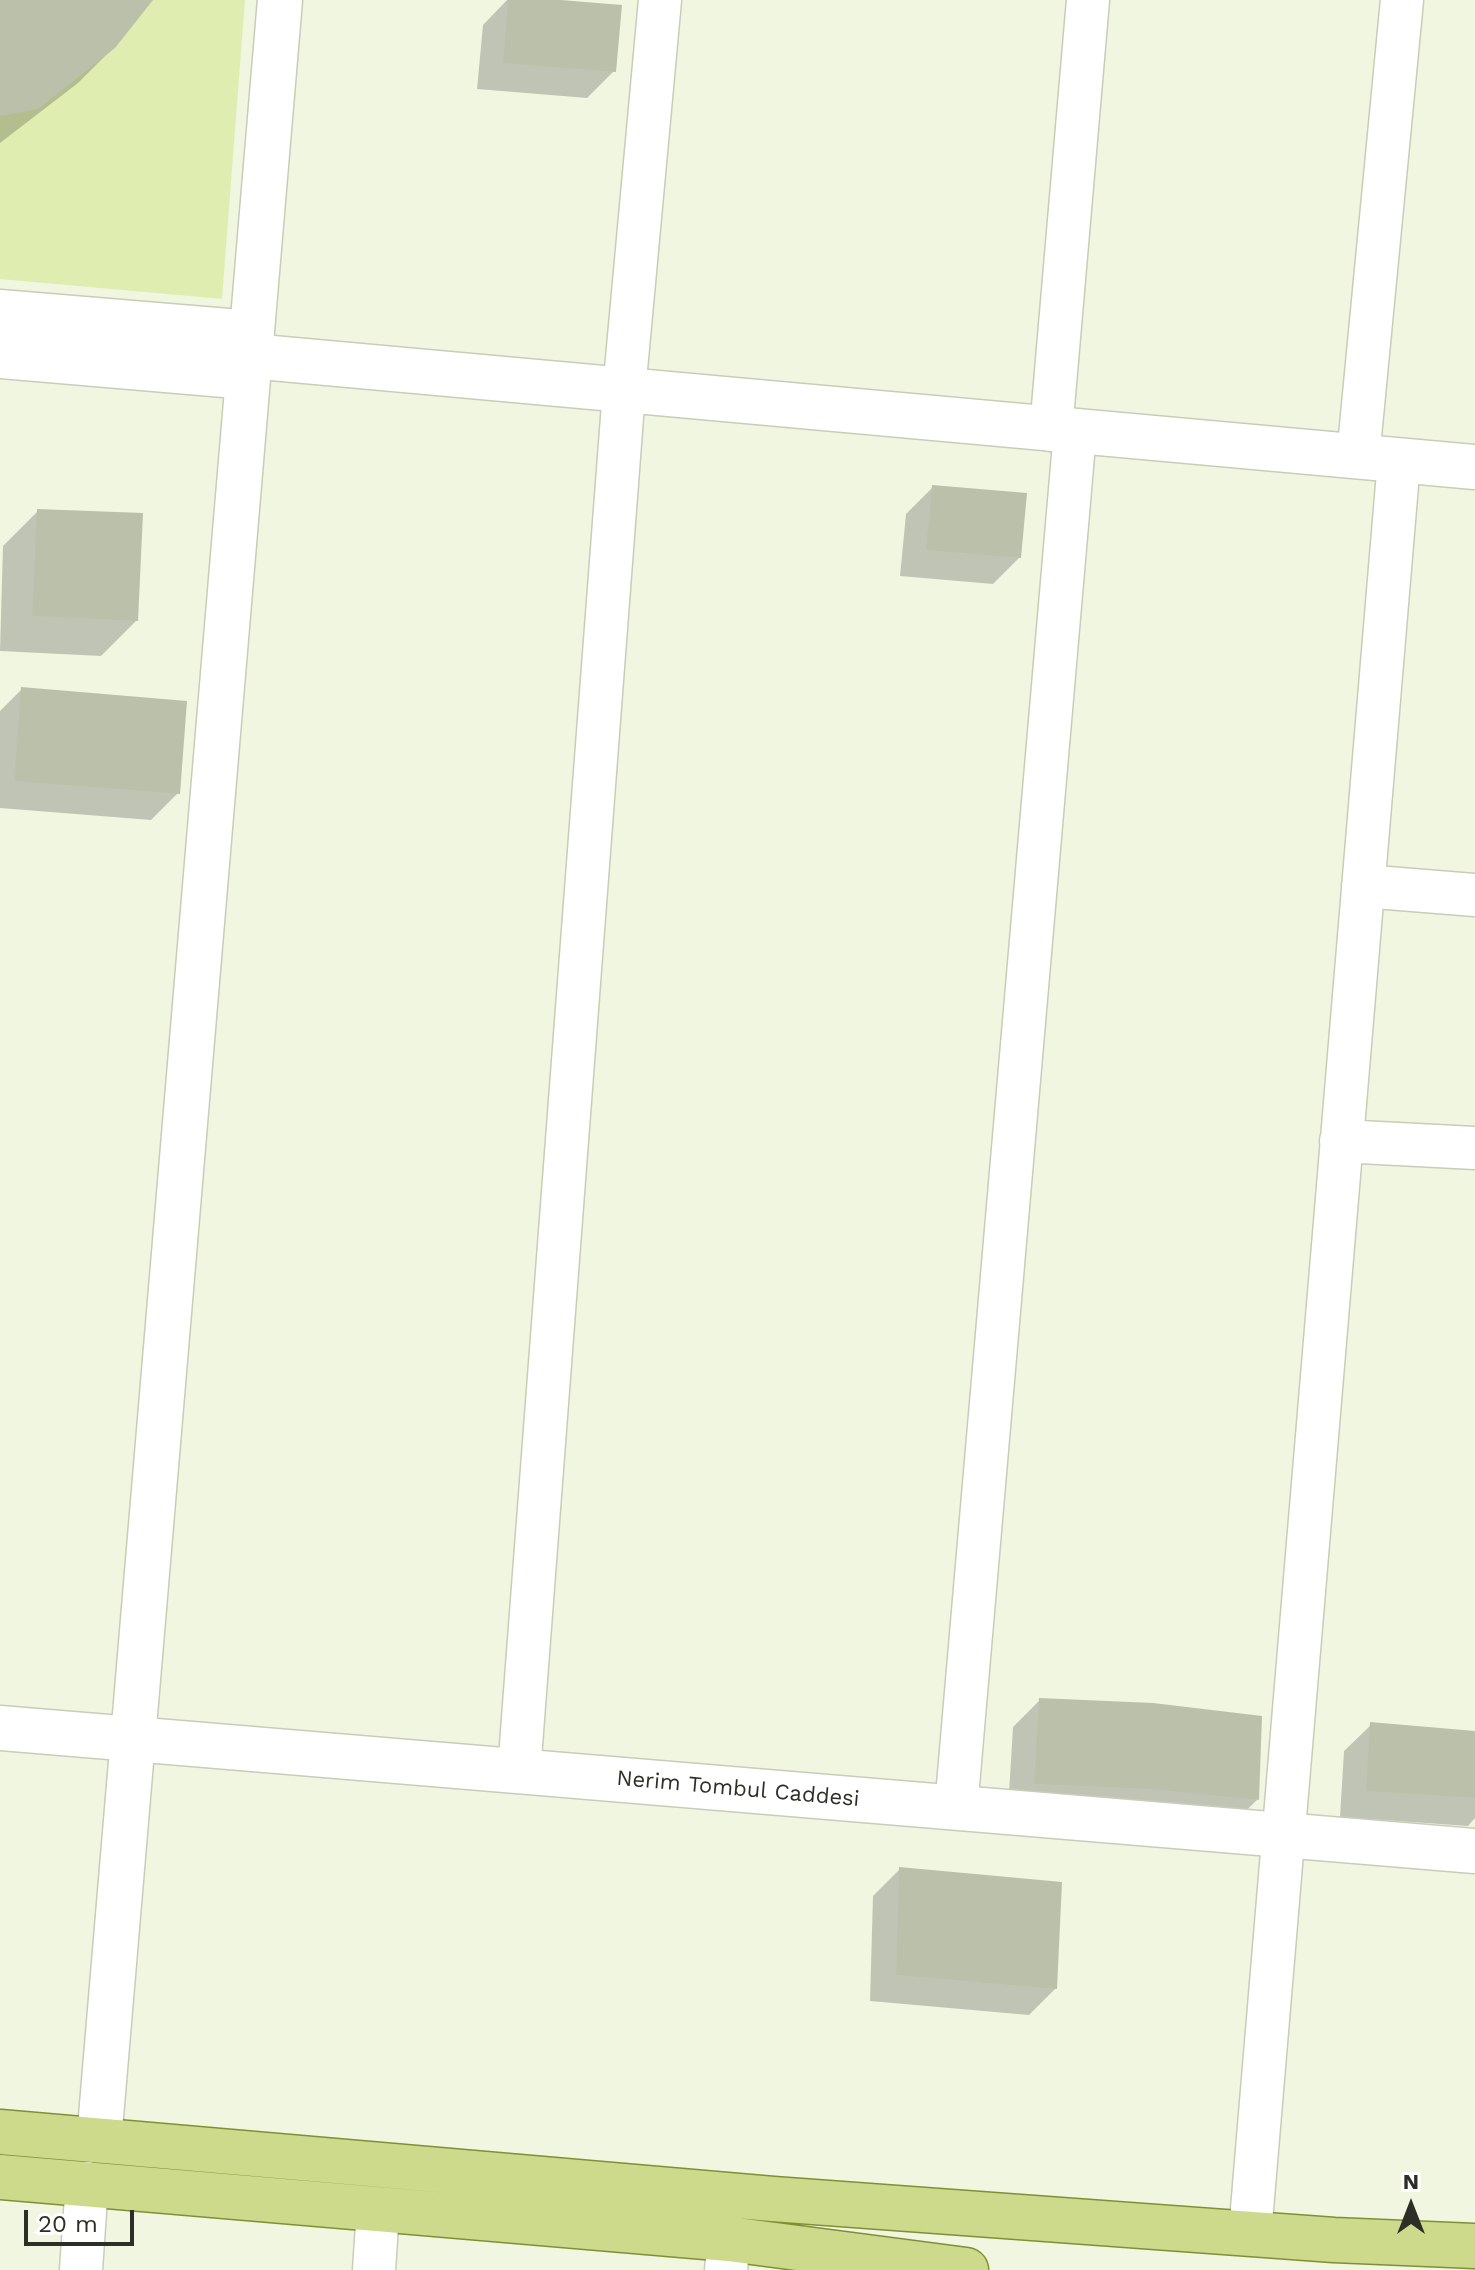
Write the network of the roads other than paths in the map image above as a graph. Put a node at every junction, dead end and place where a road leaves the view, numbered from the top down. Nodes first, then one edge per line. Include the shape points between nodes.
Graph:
1 (280, 0) edge
2 (660, 0) edge
3 (1088, 0) edge
4 (1402, 0) edge
5 (0, 312) edge
6 (250, 355) junction
7 (0, 356) edge
8 (624, 391) junction
9 (1063, 431) junction
10 (1379, 459) junction
11 (1475, 467) edge
12 (1363, 886) junction
13 (1475, 895) edge
14 (1341, 1141) junction
15 (1475, 1148) edge
16 (0, 1728) edge
17 (133, 1739) junction
18 (519, 1771) junction
19 (956, 1808) junction
20 (1282, 1835) junction
21 (1475, 1851) edge
22 (0, 2132) edge
23 (99, 2140) junction
24 (0, 2177) edge
25 (87, 2183) junction
26 (378, 2210) junction
27 (1250, 2233) junction
28 (1475, 2246) edge
29 (728, 2254) edge
30 (81, 2270) edge
31 (374, 2270) edge
32 (966, 2270) edge

1 - 6 street
2 - 8 street
3 - 9 street
4 - 10 street
5 - 6 street
6 - 7 street
6 - 8 street
6 - 17 street
8 - 9 street
8 - 18 street
9 - 10 street
9 - 19 street
10 - 11 street
10 - 12 street
12 - 13 street
12 - 14 street
14 - 15 street
14 - 20 street
16 - 17 street, Nerim Tombul Caddesi
17 - 18 street, Nerim Tombul Caddesi
17 - 23 street
18 - 19 street, Nerim Tombul Caddesi
19 - 20 street, Nerim Tombul Caddesi
20 - 21 street, Nerim Tombul Caddesi
20 - 27 street
22 - 23 main road
23 - 27 main road via 758,2198
24 - 25 main road
25 - 26 main road
25 - 30 street
26 - 29 main road
26 - 31 street
27 - 28 main road
29 - 32 main road

